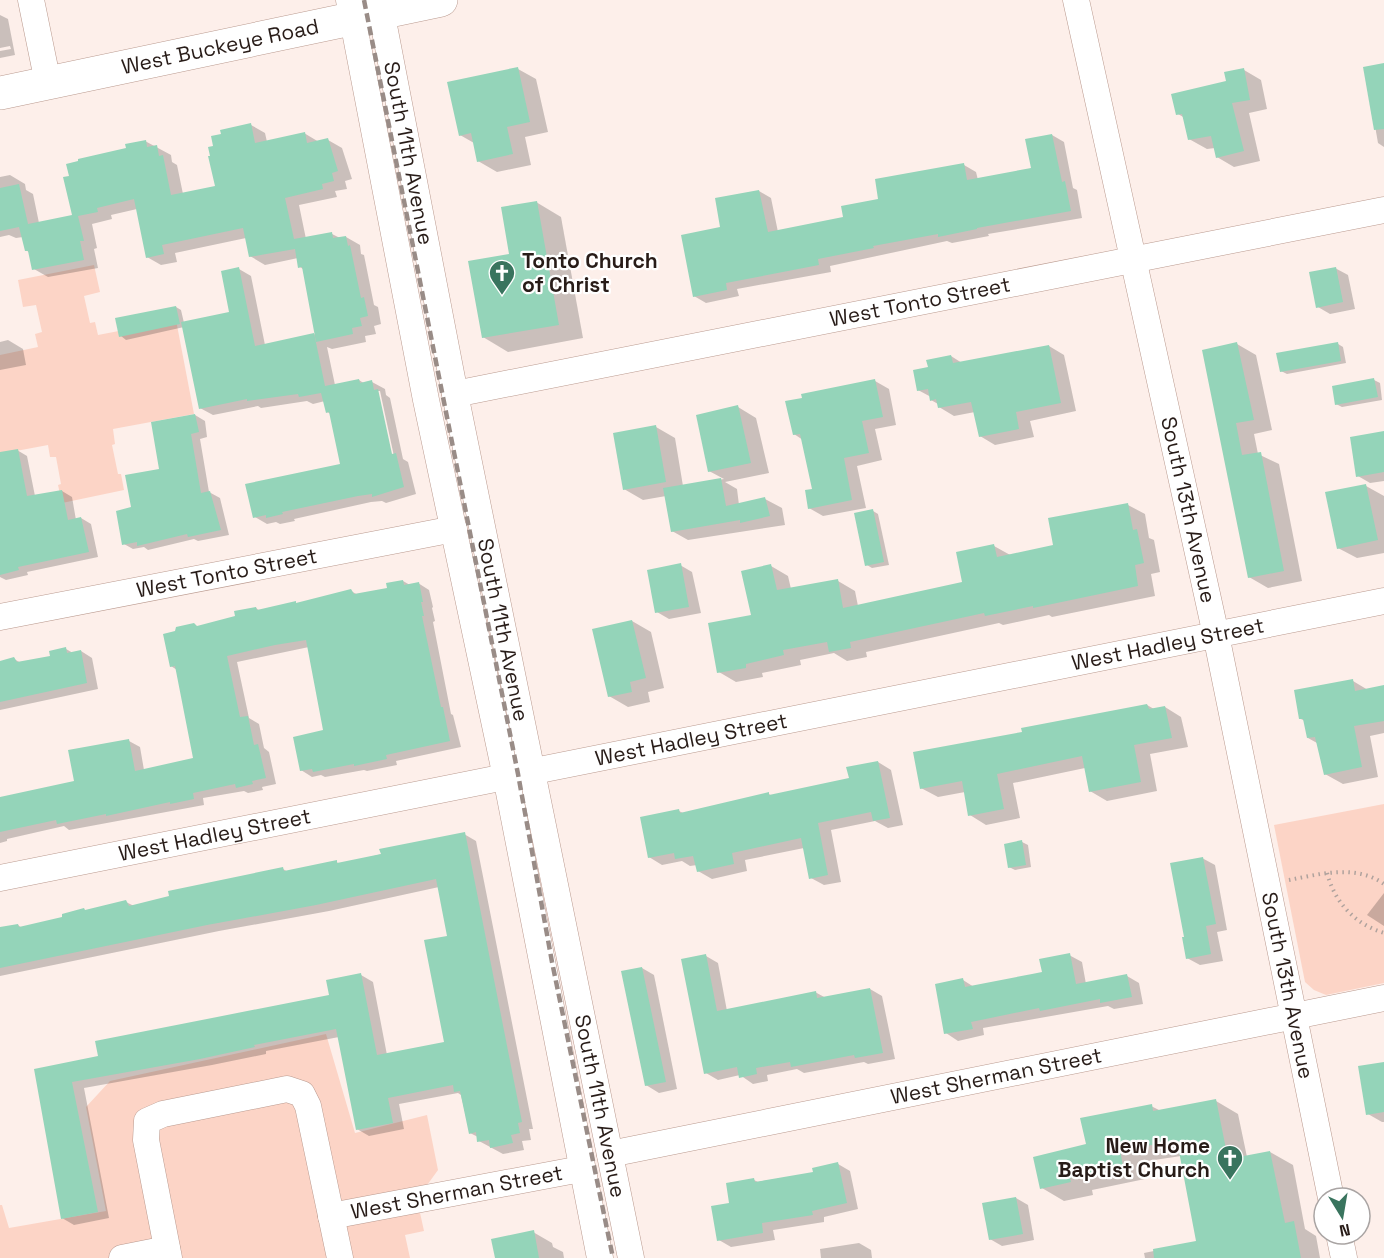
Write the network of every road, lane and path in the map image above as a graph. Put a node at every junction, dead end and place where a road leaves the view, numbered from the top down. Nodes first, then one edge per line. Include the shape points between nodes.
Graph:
1 (31, 0) edge
2 (441, 0) edge
3 (1076, 0) edge
4 (366, 8) edge
5 (48, 83) junction
6 (0, 93) edge
7 (1384, 210) edge
8 (1134, 260) junction
9 (455, 394) junction
10 (454, 530) junction
11 (1384, 601) edge
12 (0, 617) edge
13 (1216, 635) junction
14 (531, 771) junction
15 (506, 777) junction
16 (1327, 873) junction
17 (0, 878) edge
18 (1288, 881) dead end
19 (1384, 884) edge
20 (1384, 933) edge
21 (1384, 998) edge
22 (1294, 1017) junction
23 (610, 1155) junction
24 (581, 1169) junction
25 (1329, 1186) edge
26 (331, 1216) junction
27 (168, 1253) edge
28 (122, 1258) edge
29 (340, 1258) edge
30 (600, 1258) edge
31 (632, 1258) edge

1 - 5 street
2 - 4 main road, West Buckeye Road
3 - 8 street, South 13th Avenue
4 - 5 main road, West Buckeye Road
4 - 9 street, South 11th Avenue
4 - 10 street, South 11th Avenue via 395,242
5 - 6 main road, West Buckeye Road
7 - 8 street, West Tonto Street
8 - 9 street, West Tonto Street
8 - 13 street, South 13th Avenue
9 - 14 street, South 11th Avenue
10 - 12 street, West Tonto Street
10 - 15 street, South 11th Avenue
11 - 13 street, West Hadley Street
13 - 14 street, West Hadley Street
13 - 22 street, South 13th Avenue
14 - 15 street, West Hadley Street
14 - 23 street, South 11th Avenue
15 - 17 street, West Hadley Street
15 - 24 street, South 11th Avenue
16 - 18 path
16 - 19 path via 1362,874
16 - 20 path via 1333,892 1349,913 1369,928
21 - 22 street, West Sherman Street
22 - 23 street, West Sherman Street
22 - 25 street, South 13th Avenue
23 - 31 street, South 11th Avenue
24 - 26 street, West Sherman Street
24 - 30 street, South 11th Avenue
26 - 27 street via 308,1106 302,1094 288,1089 162,1114 147,1121 146,1140
26 - 29 street
27 - 28 street

